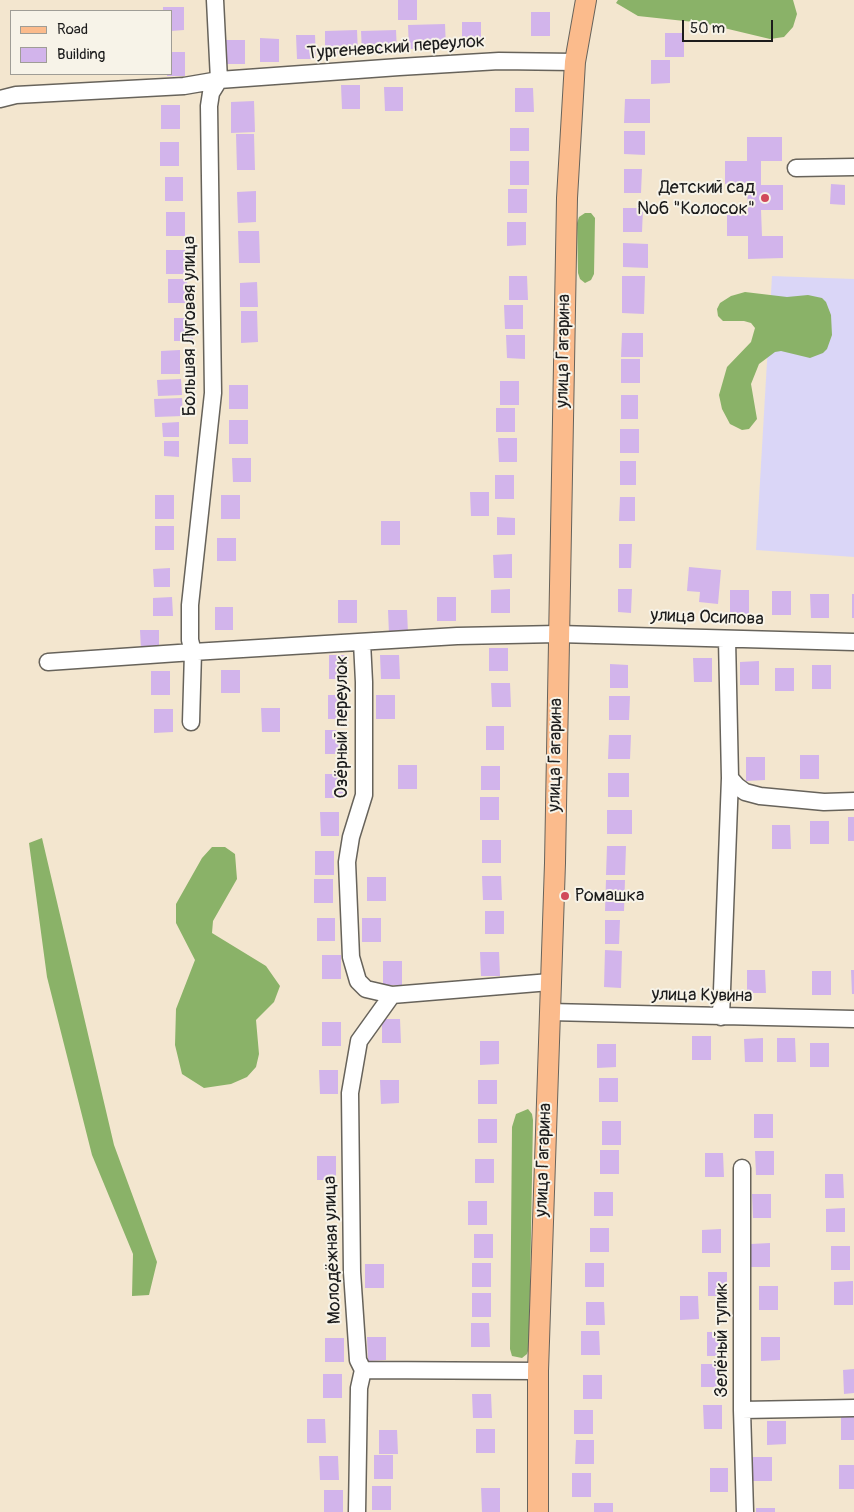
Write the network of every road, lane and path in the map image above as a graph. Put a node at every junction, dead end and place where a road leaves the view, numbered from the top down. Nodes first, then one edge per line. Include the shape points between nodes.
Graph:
1 (215, 0) edge
2 (586, 0) edge
3 (575, 62) junction
4 (219, 80) junction
5 (0, 99) edge
6 (796, 168) dead end
7 (854, 168) edge
8 (558, 634) junction
9 (727, 639) junction
10 (362, 642) junction
11 (854, 642) edge
12 (193, 652) junction
13 (48, 662) dead end
14 (191, 722) dead end
15 (730, 778) junction
16 (854, 801) edge
17 (550, 982) junction
18 (392, 996) junction
19 (549, 1012) junction
20 (722, 1017) junction
21 (854, 1019) edge
22 (742, 1168) dead end
23 (363, 1370) junction
24 (538, 1370) junction
25 (854, 1408) edge
26 (742, 1410) junction
27 (357, 1512) edge
28 (538, 1512) edge
29 (745, 1512) edge

1 - 4 street, Большая Луговая улица
2 - 3 main road, улица Гагарина
3 - 4 street, Тургеневский переулок via 479,62
3 - 8 main road, улица Гагарина via 567,198
4 - 5 street, Тургеневский переулок via 184,86 16,95
4 - 12 street, Большая Луговая улица via 211,93 209,106 213,392 190,605
6 - 7 street
8 - 9 street, улица Осипова
8 - 10 street, улица Осипова
8 - 17 main road, улица Гагарина
9 - 11 street, улица Осипова
9 - 15 street
10 - 12 street, улица Осипова
10 - 18 street, Озёрный переулок via 364,795 347,862 351,957 362,985
12 - 13 street, улица Осипова
12 - 14 street, Большая Луговая улица
15 - 16 street via 745,792 760,796 824,802
15 - 20 street
17 - 18 street
17 - 19 main road, улица Гагарина
18 - 23 street, Молодёжная улица via 359,1041 350,1093 352,1272 358,1360
19 - 20 street, улица Кувина
19 - 24 main road, улица Гагарина
20 - 21 street, улица Кувина
22 - 26 street, Зелёный тупик
23 - 24 street
23 - 27 street, Молодёжная улица via 359,1388
24 - 28 main road, улица Гагарина
25 - 26 street
26 - 29 street, Зелёный тупик

